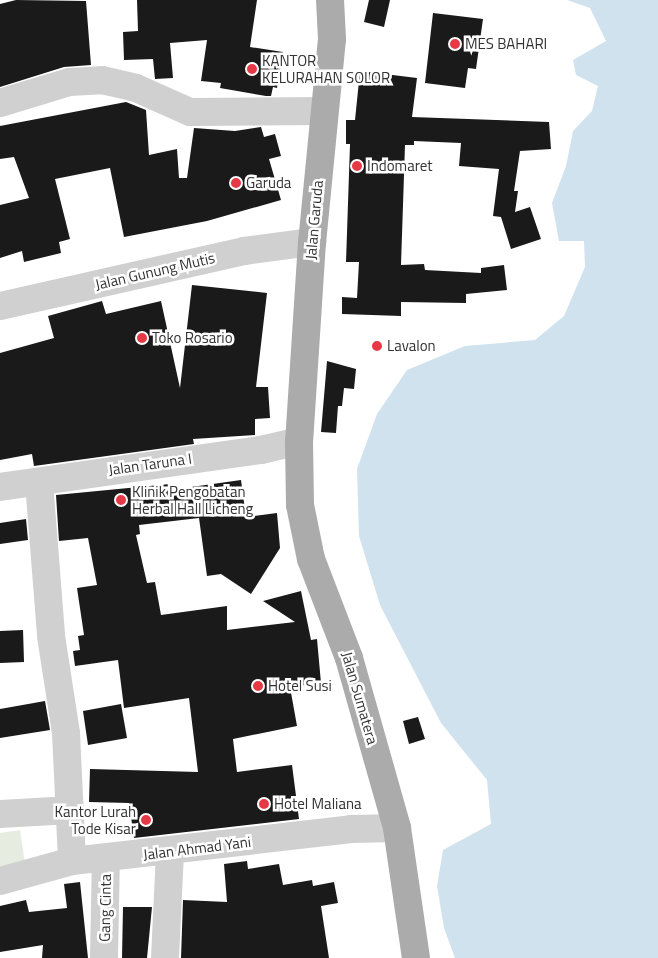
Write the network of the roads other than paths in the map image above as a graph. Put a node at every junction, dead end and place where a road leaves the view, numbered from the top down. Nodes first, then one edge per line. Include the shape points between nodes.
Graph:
1 (330, 0) edge
2 (0, 103) edge
3 (324, 111) junction
4 (312, 242) junction
5 (0, 306) edge
6 (299, 441) junction
7 (39, 482) junction
8 (0, 487) edge
9 (71, 810) junction
10 (0, 814) edge
11 (397, 828) junction
12 (170, 852) junction
13 (106, 858) junction
14 (72, 861) junction
15 (0, 881) edge
16 (104, 958) edge
17 (165, 958) edge
18 (416, 958) edge

1 - 3 main road, Jalan Garuda via 332,39
2 - 3 street via 69,82 102,80 136,88 190,112
3 - 4 main road, Jalan Garuda
4 - 5 street, Jalan Gunung Mutis via 244,251
4 - 6 main road, Jalan Garuda
6 - 7 street, Jalan Taruna I via 261,450 138,465
6 - 11 main road, Jalan Sumatera via 300,505 311,559 349,658
7 - 8 street, Jalan Taruna I
7 - 9 street
9 - 10 street
9 - 14 street
11 - 12 street, Jalan Ahmad Yani via 351,829
11 - 18 main road, Jalan Sumatera
12 - 13 street, Jalan Ahmad Yani
12 - 17 street
13 - 14 street, Jalan Ahmad Yani
13 - 16 street, Gang Cinta
14 - 15 street, Jalan Ahmad Yani

